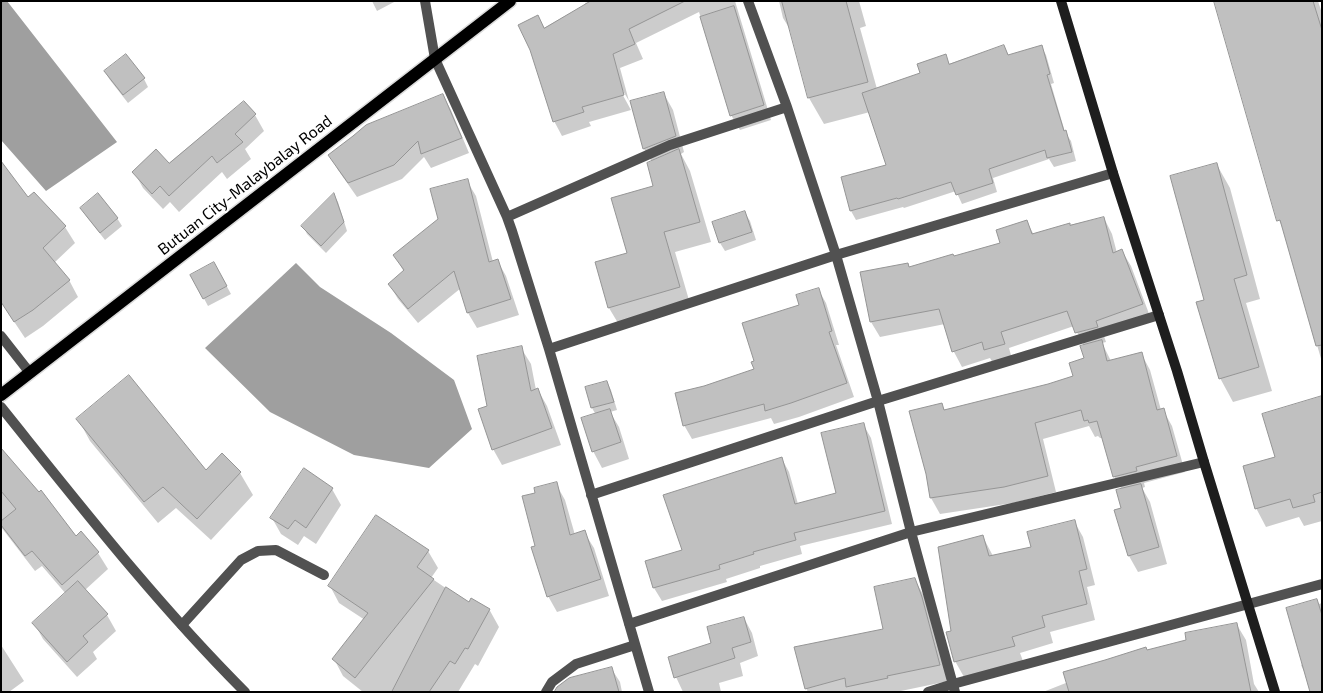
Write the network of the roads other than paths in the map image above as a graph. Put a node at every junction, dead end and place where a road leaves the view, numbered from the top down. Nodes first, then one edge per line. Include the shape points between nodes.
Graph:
1 (425, 1) edge
2 (510, 1) edge
3 (748, 1) edge
4 (1061, 1) edge
5 (435, 59) junction
6 (787, 107) junction
7 (1113, 173) junction
8 (507, 217) junction
9 (836, 254) junction
10 (1159, 315) junction
11 (1, 336) edge
12 (549, 349) junction
13 (30, 373) junction
14 (1, 395) edge
15 (878, 401) junction
16 (1, 407) edge
17 (1204, 462) junction
18 (591, 495) junction
19 (911, 532) junction
20 (324, 575) dead end
21 (1322, 584) edge
22 (1249, 604) junction
23 (629, 624) junction
24 (182, 625) junction
25 (635, 645) junction
26 (954, 688) edge
27 (244, 692) edge
28 (546, 692) edge
29 (649, 692) edge
30 (928, 692) edge
31 (1275, 692) edge

1 - 5 street
2 - 5 main road, Butuan City-Malaybalay Road
3 - 6 street
4 - 7 street
5 - 8 street
5 - 13 main road, Butuan City-Malaybalay Road
6 - 8 street via 670,145
6 - 9 street
7 - 9 street
7 - 10 street
8 - 12 street
9 - 12 street
9 - 15 street
10 - 15 street
10 - 17 street
11 - 13 street
12 - 18 street
13 - 14 main road, Butuan City-Malaybalay Road
15 - 18 street
15 - 19 street
16 - 24 street via 111,544
17 - 19 street
17 - 22 street
18 - 23 street
19 - 23 street
19 - 26 street
20 - 24 street via 276,550 258,551 241,560
21 - 22 street
22 - 26 street
22 - 31 street
23 - 25 street
24 - 27 street
25 - 28 street via 576,664 552,682
25 - 29 street
26 - 30 street

